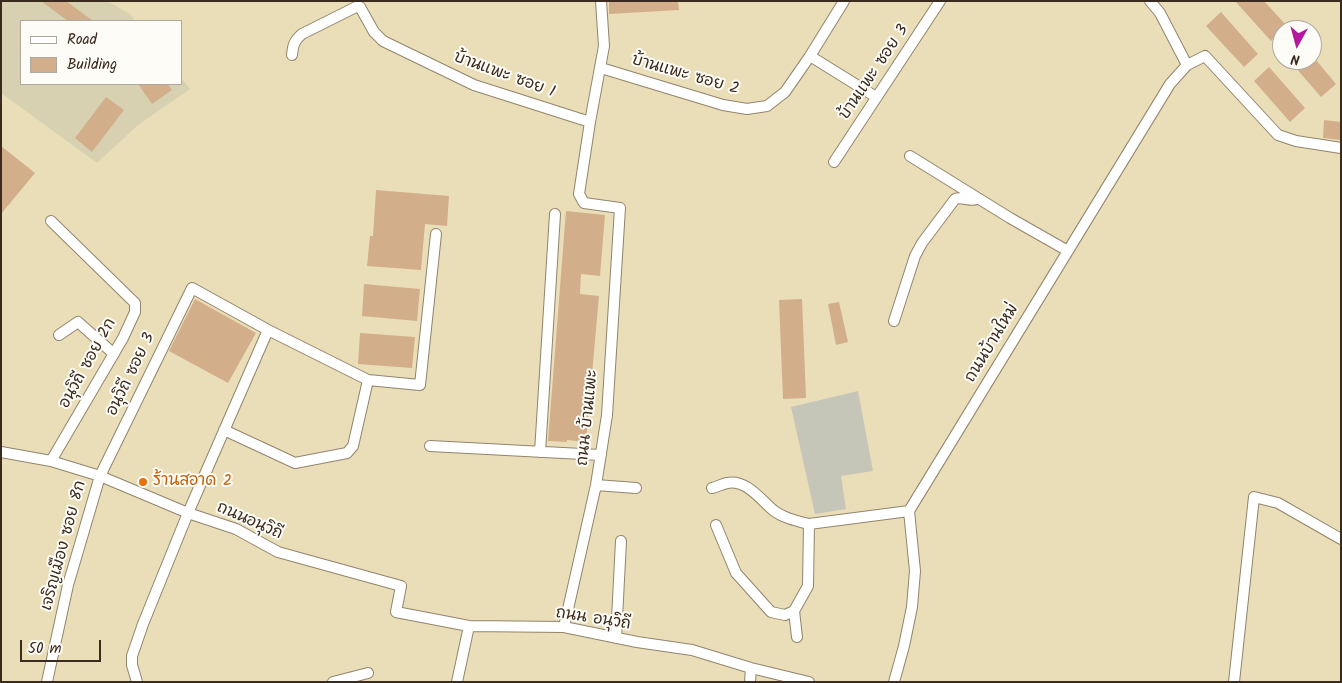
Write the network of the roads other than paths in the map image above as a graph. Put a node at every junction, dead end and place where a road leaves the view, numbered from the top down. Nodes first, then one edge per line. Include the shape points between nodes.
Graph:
1 (601, 1) edge
2 (844, 1) edge
3 (1150, 1) edge
4 (937, 2) edge
5 (292, 55) dead end
6 (810, 56) junction
7 (1187, 65) junction
8 (601, 68) junction
9 (876, 97) junction
10 (590, 122) junction
11 (1341, 148) edge
12 (910, 156) dead end
13 (834, 162) dead end
14 (978, 198) junction
15 (555, 214) dead end
16 (51, 222) dead end
17 (436, 234) dead end
18 (1068, 251) junction
19 (894, 321) dead end
20 (268, 330) junction
21 (59, 335) dead end
22 (114, 354) junction
23 (368, 380) junction
24 (224, 430) junction
25 (430, 446) dead end
26 (1, 452) edge
27 (540, 452) junction
28 (601, 455) junction
29 (51, 461) junction
30 (100, 476) junction
31 (596, 484) junction
32 (636, 488) dead end
33 (712, 488) dead end
34 (909, 511) junction
35 (188, 513) junction
36 (809, 524) junction
37 (716, 525) dead end
38 (1341, 539) edge
39 (621, 540) dead end
40 (400, 586) joint
41 (794, 610) junction
42 (469, 626) junction
43 (564, 627) junction
44 (797, 637) dead end
45 (616, 638) junction
46 (752, 668) junction
47 (368, 673) dead end
48 (47, 682) edge
49 (137, 682) edge
50 (333, 682) edge
51 (458, 682) edge
52 (750, 682) edge
53 (809, 682) edge
54 (894, 682) edge
55 (1234, 682) edge

1 - 8 street via 604,46
2 - 6 street, บ้านแพะ ซอย 2
3 - 7 street via 1160,13
4 - 9 street, บ้านแพะ ซอย 3
5 - 10 street, บ้านแพะ ซอย 1 via 292,45 302,34 355,6 360,7 383,41 474,85
6 - 8 street, บ้านแพะ ซอย 2 via 785,92 767,106 747,109 723,105
6 - 9 street
7 - 11 street, ถนนบ้านใหม่ via 1205,56 1278,135
7 - 18 street, ถนนบ้านใหม่ via 1170,84
8 - 10 street
9 - 13 street, บ้านแพะ ซอย 3
10 - 28 street, ถนน บ้านแพะ via 580,194 584,203 620,208 607,415
12 - 14 street
14 - 18 street
14 - 19 street via 955,199 922,242
15 - 27 street
16 - 22 street, อนุวิถี ซอย 2ก via 135,304 135,312
17 - 23 street via 420,385
18 - 34 street, ถนนบ้านใหม่
20 - 23 street
20 - 24 street
20 - 30 street, อนุวิถี ซอย 3 via 192,288
21 - 22 street via 78,322
22 - 29 street, อนุวิถี ซอย 2ก
23 - 24 street via 353,446 347,453 294,463
24 - 35 street
25 - 27 street
26 - 29 street, ถนนอนุวิถี
27 - 28 street
28 - 31 street, ถนน บ้านแพะ
29 - 30 street, ถนนอนุวิถี
30 - 35 street, ถนนอนุวิถี
30 - 48 street, เจริญเมือง ซอย 8ก via 68,585
31 - 32 street
31 - 43 street, ถนน บ้านแพะ
33 - 36 street via 727,483 747,487 774,511
34 - 36 street
34 - 54 street via 914,571 912,607
35 - 40 street, ถนนอนุวิถี via 236,529 278,552
35 - 49 street via 132,656
36 - 41 street via 808,586
37 - 41 street via 736,572 770,612 785,615
38 - 55 street via 1278,504 1254,497
39 - 45 street
40 - 42 street, ถนน อนุวิถี via 396,612
41 - 44 street
42 - 43 street, ถนน อนุวิถี
42 - 51 street
43 - 45 street, ถนน อนุวิถี
45 - 46 street, ถนน อนุวิถี via 692,650
46 - 52 street
46 - 53 street, ถนน อนุวิถี
47 - 50 street

